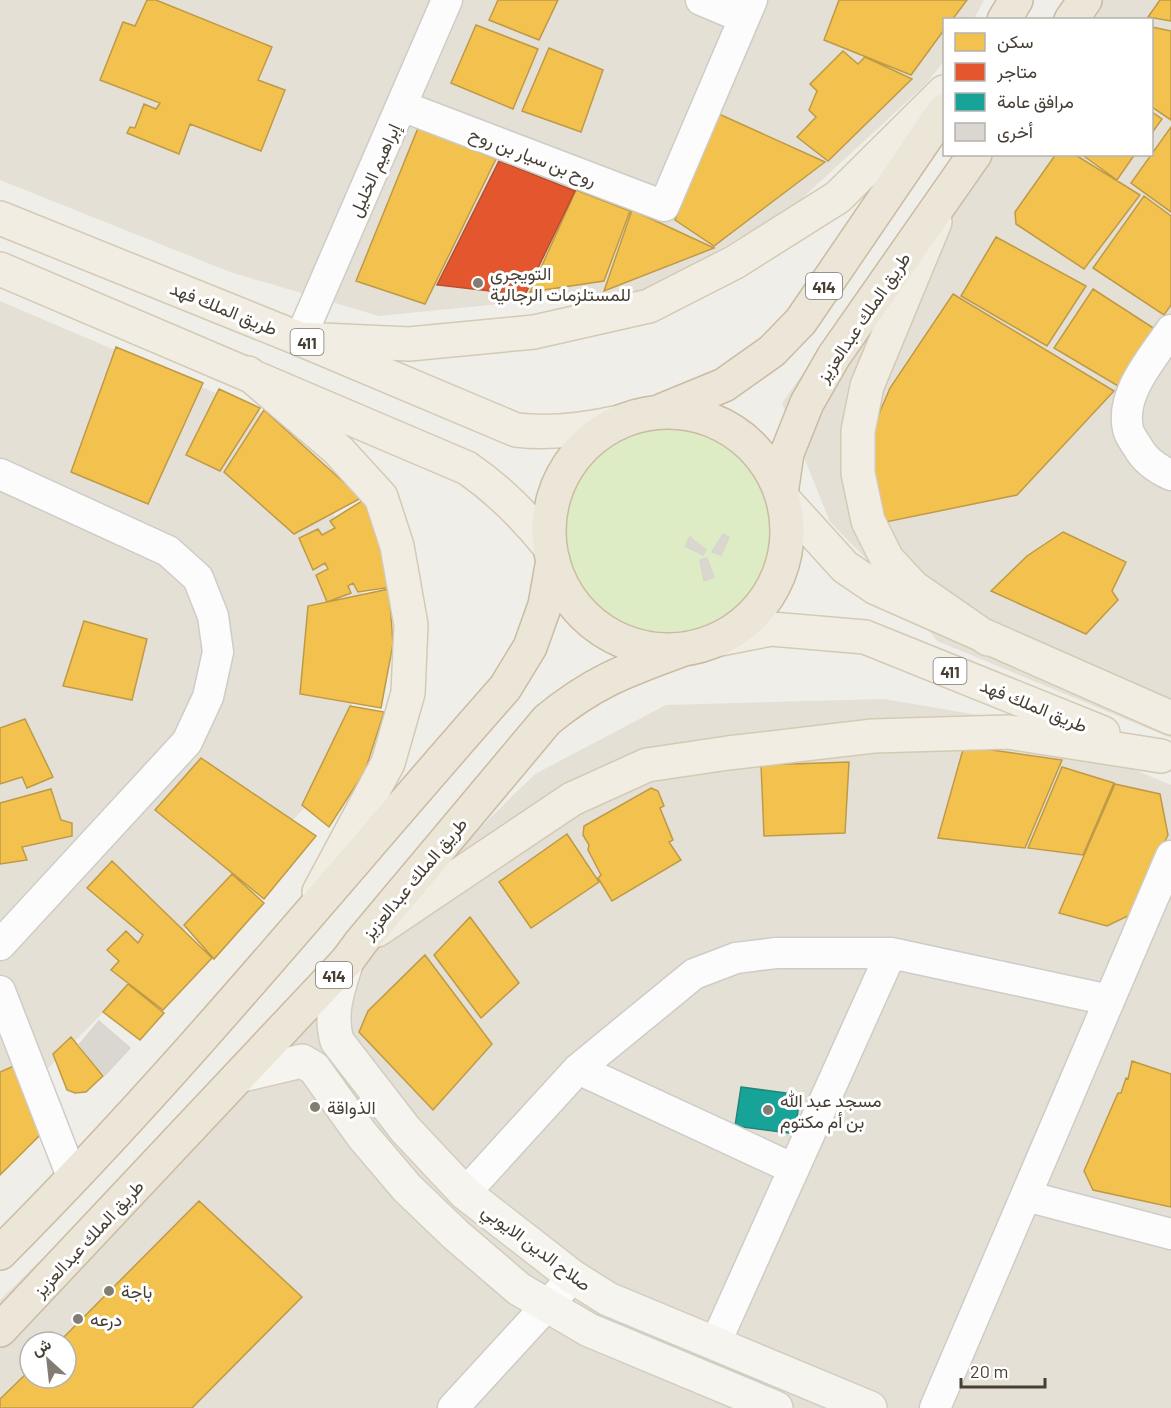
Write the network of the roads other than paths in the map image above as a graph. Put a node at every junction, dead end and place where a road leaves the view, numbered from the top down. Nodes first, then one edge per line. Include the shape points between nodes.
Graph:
1 (447, 0) edge
2 (701, 0) edge
3 (1016, 0) edge
4 (1085, 0) edge
5 (748, 9) edge
6 (1005, 18) edge
7 (1072, 18) edge
8 (943, 94) edge
9 (402, 106) junction
10 (943, 114) edge
11 (974, 156) edge
12 (944, 197) junction
13 (0, 218) edge
14 (0, 269) edge
15 (801, 321) junction
16 (1171, 330) edge
17 (300, 339) junction
18 (842, 344) junction
19 (248, 373) junction
20 (425, 392) junction
21 (659, 412) junction
22 (619, 422) junction
23 (400, 439) junction
24 (0, 474) edge
25 (1171, 475) edge
26 (782, 497) junction
27 (551, 553) junction
28 (720, 639) junction
29 (988, 639) junction
30 (684, 649) junction
31 (489, 706) junction
32 (1171, 718) edge
33 (530, 740) junction
34 (1166, 758) edge
35 (1171, 856) edge
36 (303, 921) junction
37 (0, 945) edge
38 (354, 951) junction
39 (891, 953) junction
40 (0, 992) edge
41 (1109, 1000) junction
42 (578, 1069) junction
43 (242, 1075) junction
44 (794, 1168) junction
45 (73, 1179) junction
46 (465, 1193) junction
47 (1026, 1196) junction
48 (1171, 1234) edge
49 (0, 1253) edge
50 (573, 1277) junction
51 (546, 1305) junction
52 (0, 1330) edge
53 (715, 1344) junction
54 (453, 1408) edge
55 (776, 1408) edge
56 (870, 1408) edge
57 (935, 1408) edge

1 - 9 street, إبراهيم الخليل
2 - 5 street
3 - 6 highway
4 - 7 highway
5 - 9 street, روح بن سيار بن روح via 664,206
8 - 17 main road via 837,197 735,262 649,306 534,332 409,344
9 - 17 street, إبراهيم الخليل
10 - 15 highway, 414
11 - 12 highway, طريق الملك عبدالعزيز / 414
12 - 18 highway, طريق الملك عبدالعزيز / 414
12 - 29 main road via 867,386 858,430 858,473 868,521 887,559 913,587
13 - 17 main road, طريق الملك فهد / 411
14 - 19 main road
15 - 18 highway via 805,333 817,343
15 - 21 highway, 414 via 772,351 724,385
16 - 25 street via 1129,401 1128,430 1140,451 1160,471
17 - 20 main road, طريق الملك فهد / 411
18 - 26 highway, طريق الملك عبدالعزيز / 414 via 807,403 787,453
19 - 23 main road
19 - 36 main road via 338,450 381,497 397,546 411,625 408,693 388,763
20 - 22 main road, طريق الملك فهد / 411 via 516,430 547,433
20 - 23 main road via 440,421 430,437
21 - 22 highway
21 - 26 highway via 700,416 737,433 766,462
22 - 27 highway via 587,443 564,472 550,508
23 - 27 main road via 467,468 496,488 524,514
24 - 37 street via 168,551 198,578 213,616 218,652 208,697 187,742
26 - 28 highway via 787,541 777,580 753,614
26 - 29 main road, 411 via 845,567 876,588
27 - 30 highway via 559,582 580,613 610,636 646,649
27 - 31 highway via 545,605 530,647
28 - 30 highway
28 - 34 main road, طريق الملك فهد / 411 via 771,629 865,637
29 - 32 main road, 411
30 - 33 highway, طريق الملك عبدالعزيز / 414 via 611,676 577,695
31 - 33 highway via 509,704 526,714
31 - 36 highway
33 - 38 highway, طريق الملك عبدالعزيز / 414
34 - 38 main road via 1008,732 873,736 647,765 572,799
35 - 41 street
36 - 45 highway
38 - 43 highway, طريق الملك عبدالعزيز / 414
38 - 46 street, صلاح الدين الايوبي via 334,1002 332,1024 337,1041 405,1129
39 - 41 street
39 - 42 street via 776,953 736,958 694,974
39 - 44 street
40 - 45 street
41 - 47 street
42 - 44 street
42 - 46 street
43 - 51 street via 302,1061 314,1068 362,1135 407,1188 510,1281
43 - 52 highway, طريق الملك عبدالعزيز / 414
44 - 53 street
45 - 49 highway
46 - 50 street, صلاح الدين الايوبي
47 - 48 street
47 - 57 street
50 - 51 street
50 - 53 street, صلاح الدين الايوبي via 608,1299
51 - 54 street
51 - 55 street via 589,1330
53 - 56 street, صلاح الدين الايوبي

